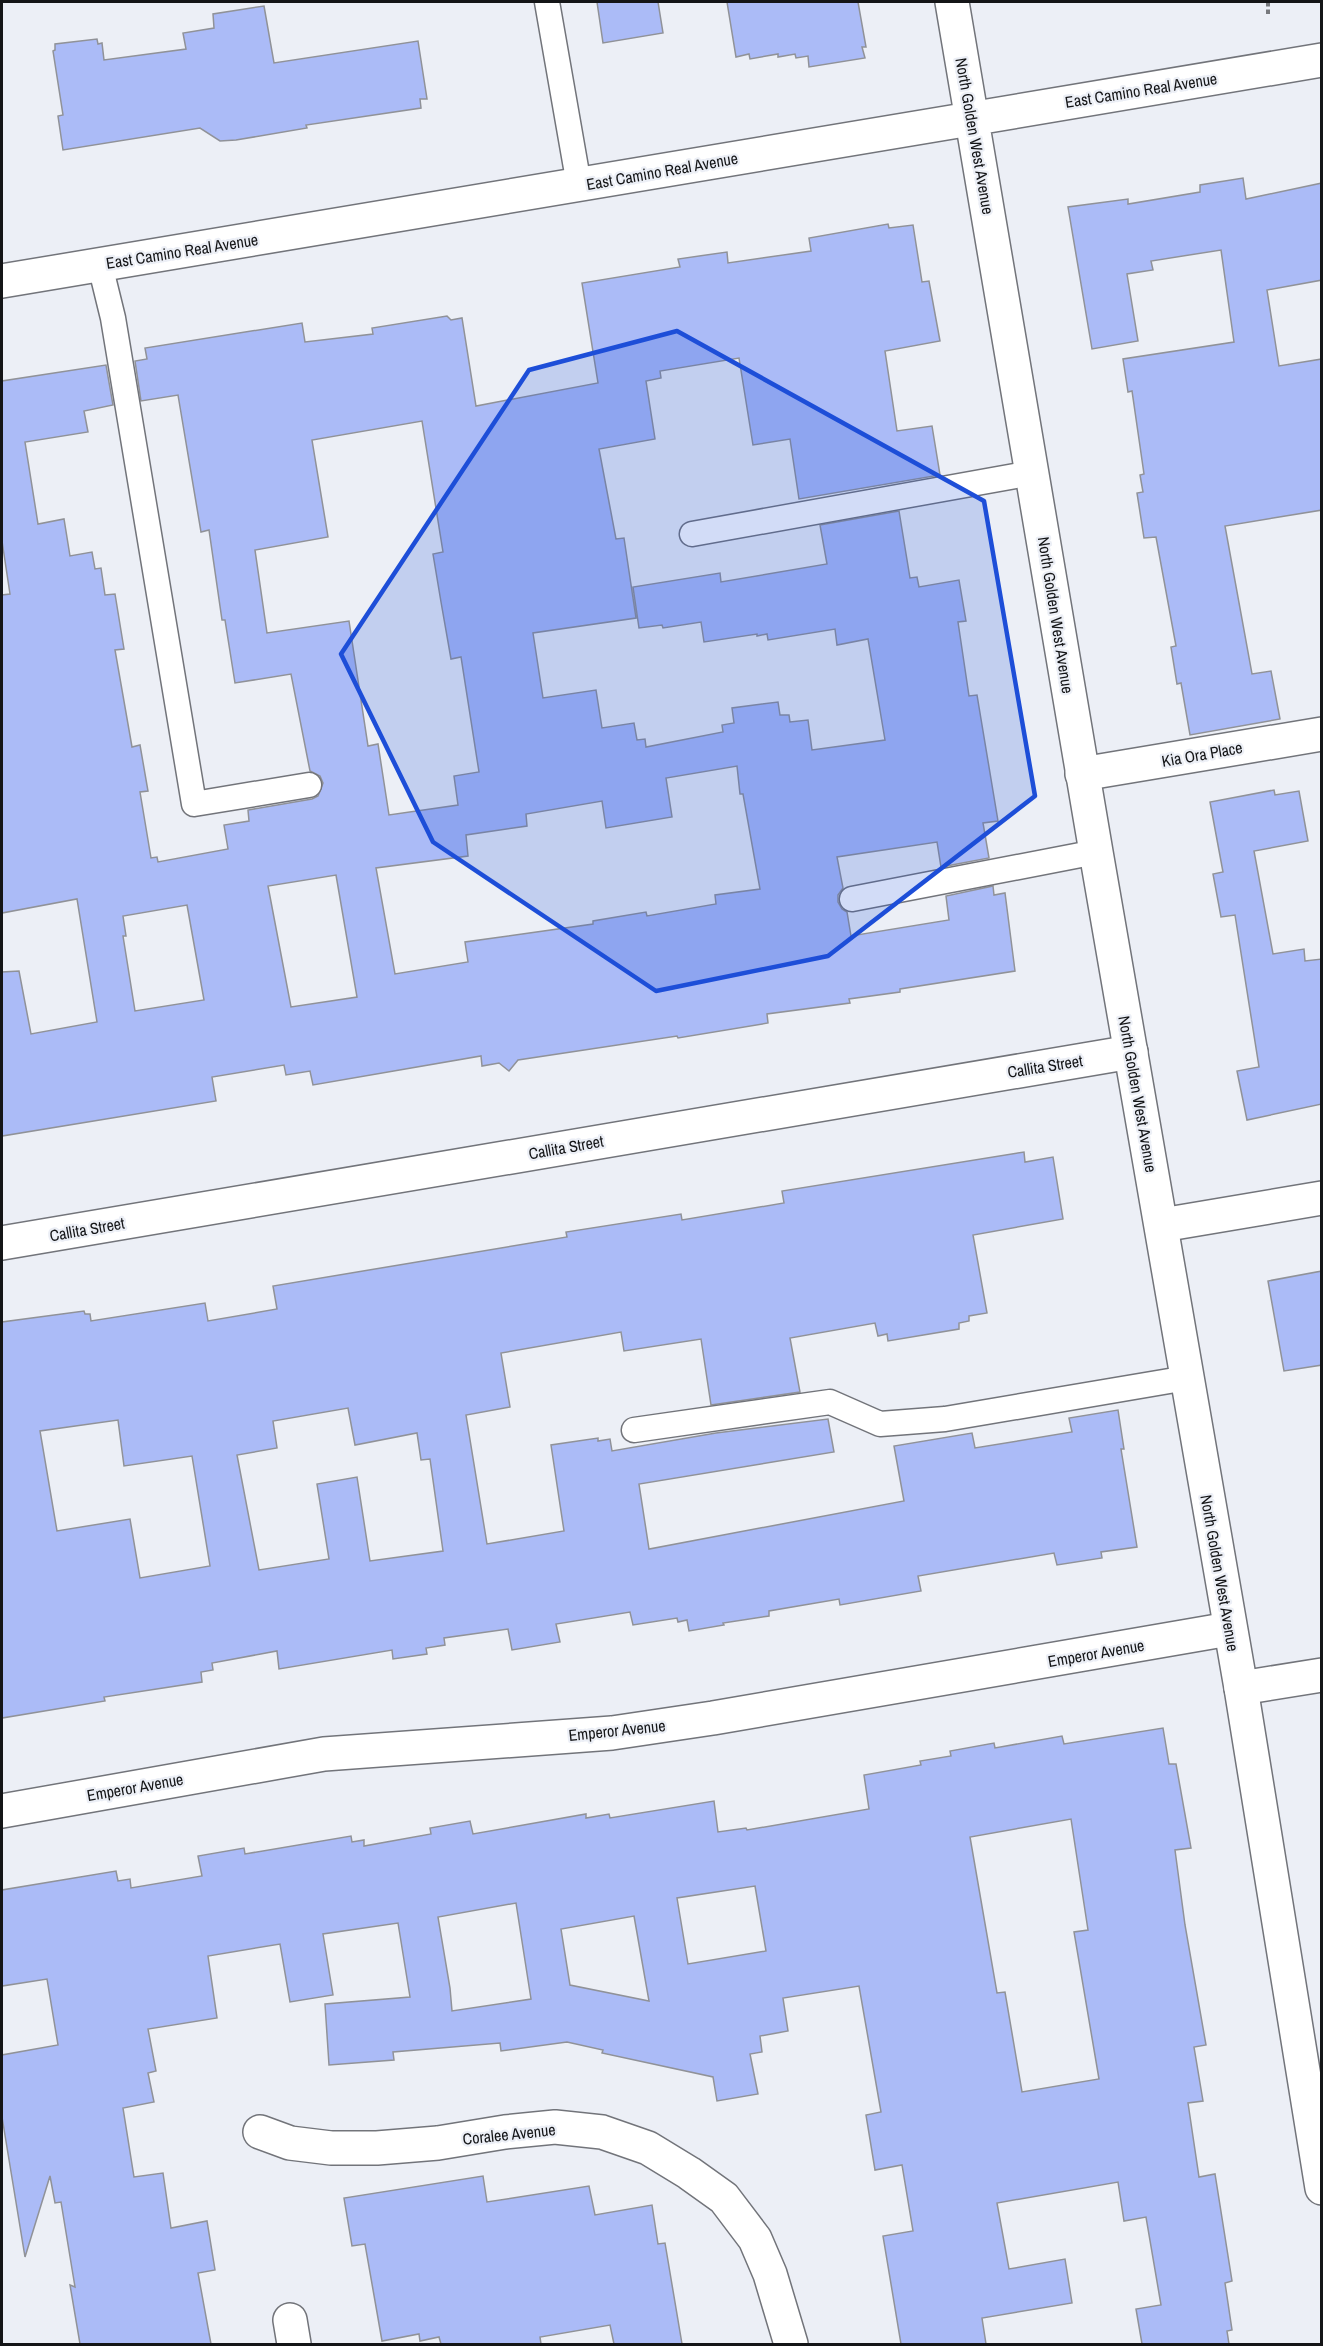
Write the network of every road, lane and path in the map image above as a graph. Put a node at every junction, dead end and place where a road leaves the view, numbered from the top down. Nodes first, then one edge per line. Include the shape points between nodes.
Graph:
1 (548, 2) edge
2 (952, 2) edge
3 (1268, 2) edge
4 (1268, 14) dead end
5 (1322, 60) edge
6 (971, 119) junction
7 (579, 185) junction
8 (99, 265) junction
9 (2, 281) edge
10 (1032, 473) junction
11 (692, 534) dead end
12 (1322, 734) edge
13 (1082, 774) junction
14 (309, 785) dead end
15 (1096, 852) junction
16 (852, 899) dead end
17 (1131, 1052) junction
18 (1322, 1198) edge
19 (1162, 1225) junction
20 (2, 1243) edge
21 (1187, 1378) junction
22 (634, 1430) dead end
23 (1229, 1629) junction
24 (1322, 1676) edge
25 (1241, 1688) junction
26 (2, 1811) edge
27 (260, 2132) dead end
28 (1322, 2188) edge
29 (791, 2344) edge

1 - 7 lane
2 - 6 street, North Golden West Avenue
3 - 4 path
5 - 6 street, East Camino Real Avenue
6 - 7 street, East Camino Real Avenue
6 - 10 street, North Golden West Avenue
7 - 8 street, East Camino Real Avenue
8 - 9 street, East Camino Real Avenue
8 - 14 lane via 113,318 194,804
10 - 11 lane
10 - 13 street, North Golden West Avenue
12 - 13 street, Kia Ora Place
13 - 15 street, North Golden West Avenue
15 - 16 lane
15 - 17 street, North Golden West Avenue
17 - 19 street, North Golden West Avenue
17 - 20 street, Callita Street
18 - 19 street
19 - 21 street, North Golden West Avenue
21 - 22 lane via 945,1419 880,1424 830,1401
21 - 23 street, North Golden West Avenue
23 - 25 street, North Golden West Avenue
23 - 26 street, Emperor Avenue via 612,1733 324,1754
24 - 25 street
25 - 28 street, North Golden West Avenue
27 - 29 street, Coralee Avenue via 290,2143 377,2148 555,2127 602,2132 648,2148 724,2199 755,2239

